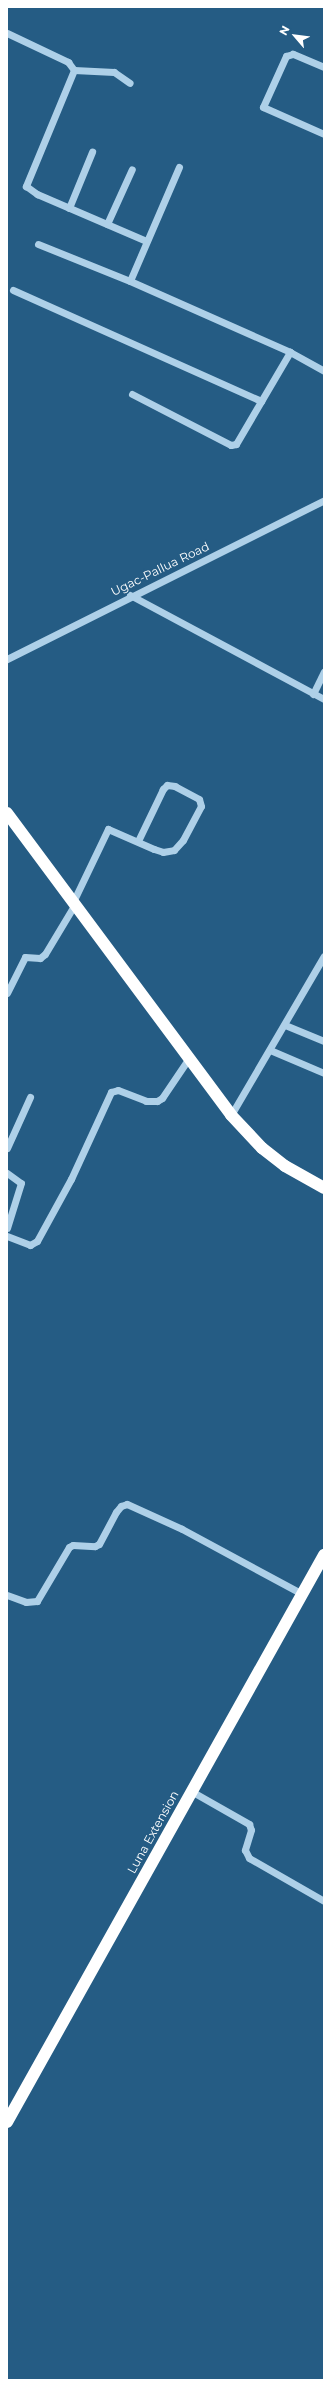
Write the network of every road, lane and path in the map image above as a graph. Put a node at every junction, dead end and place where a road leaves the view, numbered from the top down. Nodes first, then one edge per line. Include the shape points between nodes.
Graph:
1 (7, 33) edge
2 (324, 67) edge
3 (74, 70) junction
4 (130, 83) dead end
5 (324, 134) edge
6 (92, 152) dead end
7 (179, 167) dead end
8 (132, 169) dead end
9 (69, 208) junction
10 (107, 224) junction
11 (146, 241) junction
12 (38, 244) dead end
13 (130, 281) junction
14 (13, 290) dead end
15 (290, 352) junction
16 (324, 370) edge
17 (132, 394) dead end
18 (261, 401) junction
19 (324, 500) edge
20 (130, 595) junction
21 (7, 659) edge
22 (324, 671) edge
23 (313, 694) junction
24 (324, 699) edge
25 (7, 814) edge
26 (138, 841) junction
27 (74, 903) junction
28 (324, 956) edge
29 (7, 993) edge
30 (285, 1025) junction
31 (324, 1041) edge
32 (270, 1050) junction
33 (189, 1058) junction
34 (324, 1073) edge
35 (30, 1097) dead end
36 (231, 1115) junction
37 (7, 1148) edge
38 (7, 1173) edge
39 (324, 1188) edge
40 (7, 1228) edge
41 (7, 1236) edge
42 (324, 1555) edge
43 (302, 1594) junction
44 (7, 1595) edge
45 (191, 1790) junction
46 (324, 1901) edge
47 (7, 2122) edge

1 - 3 street via 68,62
2 - 5 street via 293,54 286,56 263,107
3 - 4 street via 114,72
3 - 9 street via 26,186
6 - 9 street
7 - 11 street
8 - 10 street
9 - 10 street
10 - 11 street
11 - 13 street
12 - 13 street
13 - 15 street
14 - 18 street
15 - 16 street
15 - 18 street
17 - 18 street via 232,445 241,438
19 - 20 street, Ugac-Pallua Road
20 - 21 street, Ugac-Pallua Road
20 - 23 street
22 - 23 street
23 - 24 street
25 - 27 highway
26 - 26 street via 163,852 174,850 183,840 201,806 199,799 175,786 167,785
26 - 27 street via 108,829
27 - 29 street via 45,954 40,958 25,957
27 - 33 highway
28 - 30 street
30 - 31 street
30 - 32 street
32 - 34 street
32 - 36 street
33 - 36 highway
33 - 41 street via 162,1098 157,1101 146,1101 118,1090 111,1092 71,1179 37,1241 30,1245
35 - 37 street
36 - 39 highway via 262,1148 285,1166
38 - 40 street via 19,1180 21,1186
42 - 43 highway, Luna Extension
43 - 44 street via 182,1528 127,1504 116,1512 99,1544 69,1547 38,1601 26,1602
43 - 45 highway, Luna Extension
45 - 46 street via 249,1824 251,1830 245,1850 249,1858
45 - 47 highway, Luna Extension

